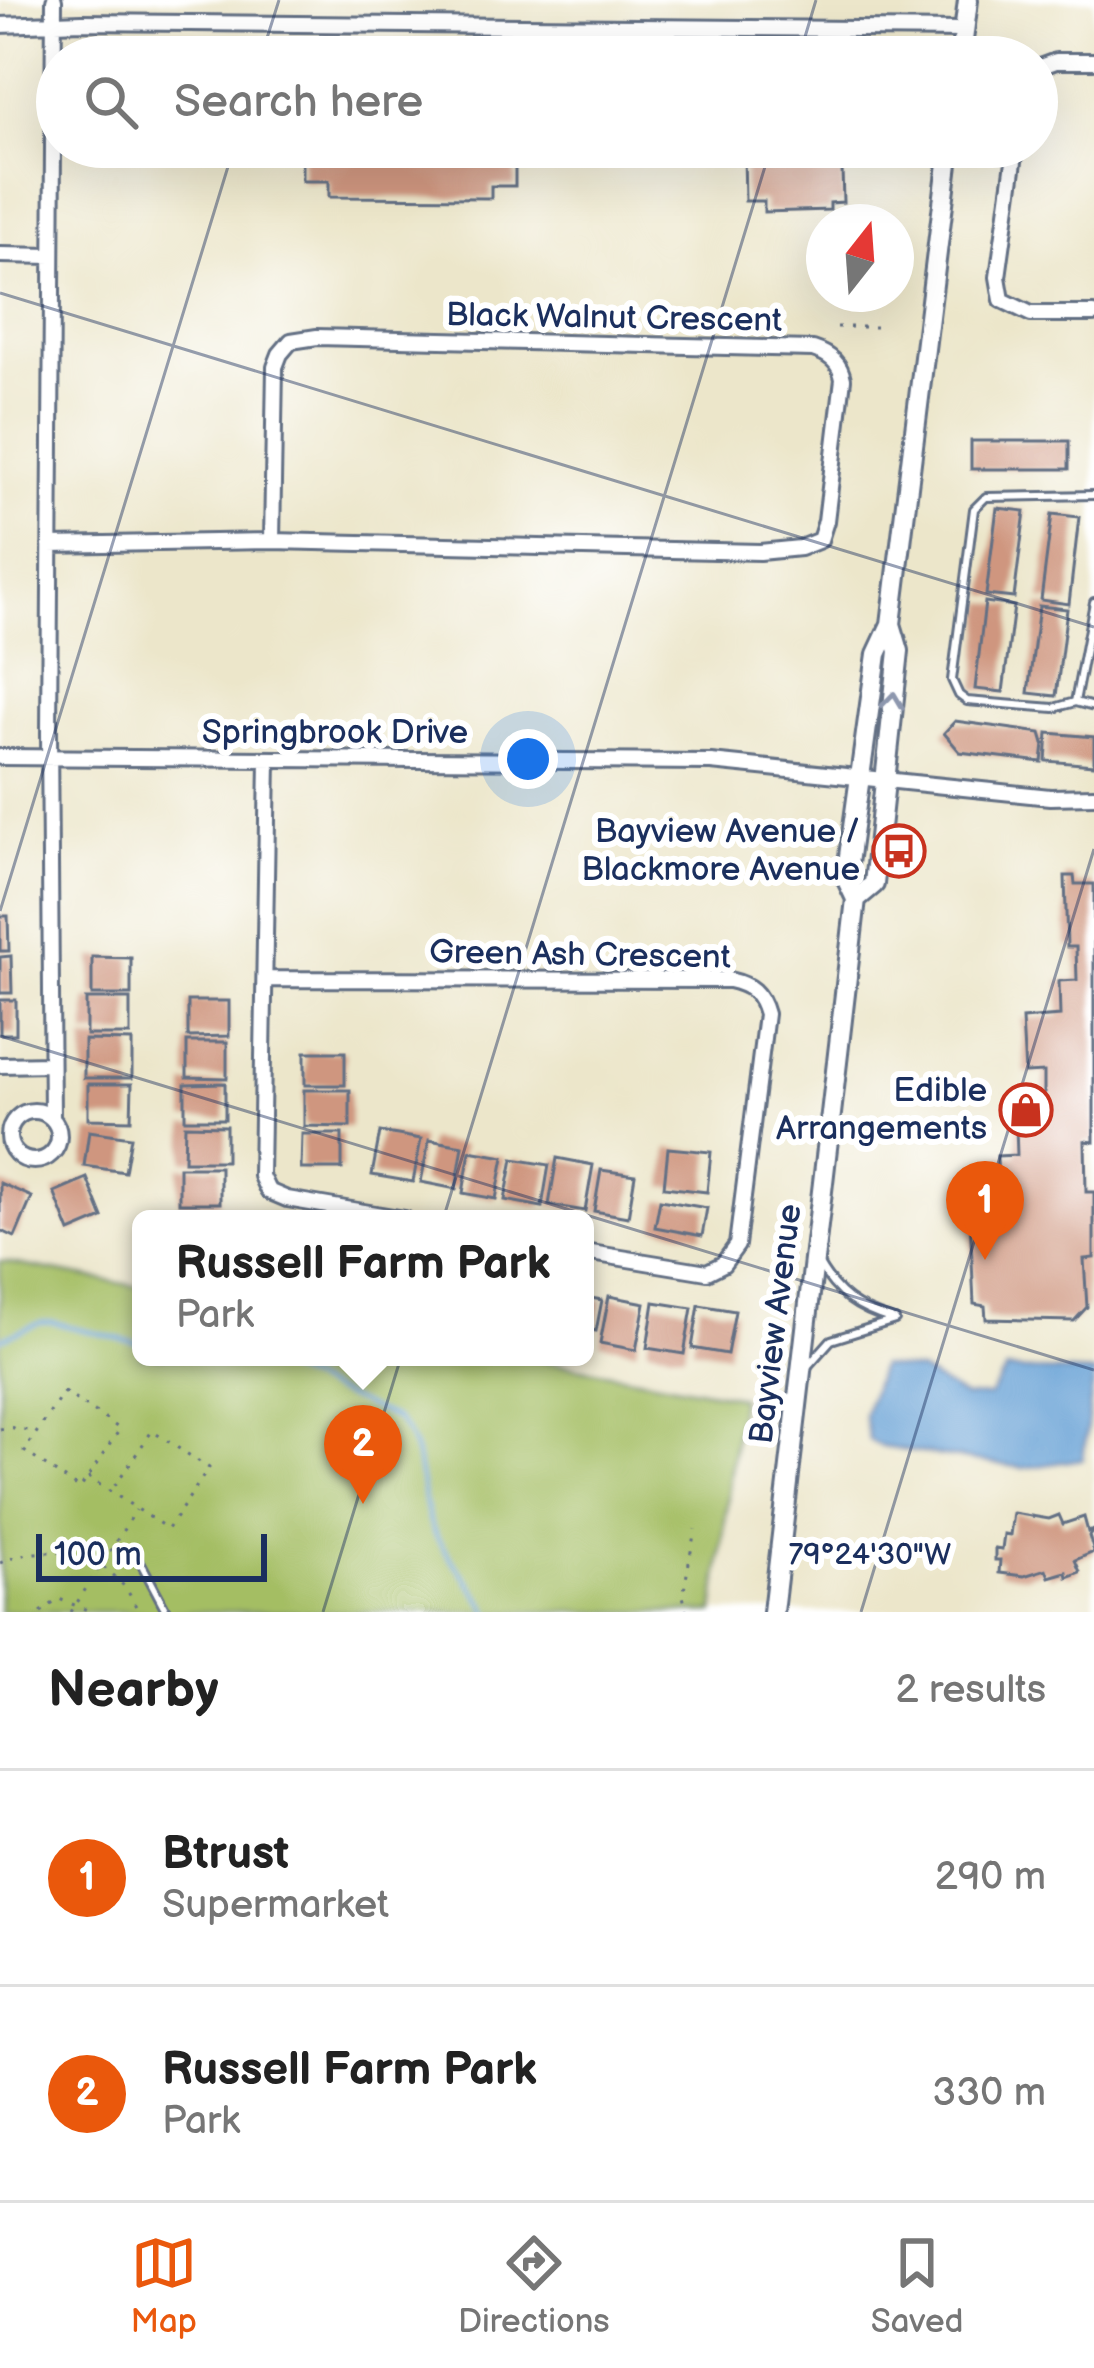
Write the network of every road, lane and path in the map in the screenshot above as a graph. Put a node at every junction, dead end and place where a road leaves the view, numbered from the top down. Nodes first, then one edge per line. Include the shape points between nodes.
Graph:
1 (55, 0) edge
2 (968, 0) edge
3 (55, 24) junction
4 (0, 25) edge
5 (964, 30) junction
6 (55, 36) edge
7 (963, 36) edge
8 (1058, 61) edge
9 (1094, 61) edge
10 (53, 168) edge
11 (947, 168) edge
12 (1013, 168) edge
13 (0, 255) edge
14 (52, 256) junction
15 (1094, 314) edge
16 (837, 327) dead end
17 (880, 327) dead end
18 (1094, 495) edge
19 (272, 541) junction
20 (50, 545) junction
21 (1094, 602) edge
22 (891, 624) junction
23 (1093, 630) edge
24 (1075, 702) junction
25 (1094, 706) edge
26 (0, 757) edge
27 (49, 758) junction
28 (268, 760) junction
29 (860, 775) junction
30 (884, 779) junction
31 (1094, 796) edge
32 (856, 899) junction
33 (265, 979) junction
34 (50, 1064) junction
35 (0, 1065) edge
36 (52, 1118) dead end
37 (352, 1210) edge
38 (594, 1253) edge
39 (814, 1255) junction
40 (800, 1375) junction
41 (0, 1429) edge
42 (37, 1433) junction
43 (88, 1477) junction
44 (111, 1491) junction
45 (137, 1509) junction
46 (695, 1529) dead end
47 (115, 1543) junction
48 (138, 1562) joint
49 (0, 1563) edge
50 (102, 1563) junction
51 (75, 1605) junction
52 (90, 1611) edge
53 (41, 1612) edge
54 (71, 1612) edge
55 (138, 1612) edge
56 (167, 1612) edge
57 (687, 1612) edge
58 (773, 1612) edge

1 - 3 street
2 - 5 main road
3 - 4 street
3 - 5 street
3 - 6 street
5 - 7 main road
8 - 9 street
10 - 14 street
11 - 22 main road, Bayview Avenue
12 - 15 street via 1002,300 1031,314
13 - 14 street
14 - 20 street
16 - 17 path
18 - 24 lane via 986,497 974,509 952,680 967,700 1054,708
19 - 19 street, Black Walnut Crescent via 800,548 820,540 826,520 841,367 813,349 291,341 275,367
19 - 20 street, Black Walnut Crescent
20 - 27 street
21 - 23 lane
22 - 29 main road, Bayview Avenue via 877,654
30 -> 22 main road, Bayview Avenue via 899,651
23 - 24 lane
24 - 25 lane
26 - 27 street, Springbrook Drive
27 - 28 street, Springbrook Drive
27 - 34 street
28 - 29 street, Springbrook Drive via 711,762
28 - 33 street
29 - 30 street, Springbrook Drive
29 - 32 main road, Bayview Avenue via 846,878
30 - 31 street, Springbrook Drive
30 - 32 main road, Bayview Avenue via 874,884
32 - 39 main road, Bayview Avenue
33 - 37 street via 260,1176 268,1191 287,1199
33 - 38 street, Green Ash Crescent via 749,985 766,1014 737,1245 707,1271
34 - 35 street
34 - 36 street
39 - 40 main road, Bayview Avenue
39 - 40 lane via 850,1303 895,1320 831,1340
40 - 58 main road, Bayview Avenue
41 - 42 path
42 - 43 path via 25,1451 80,1489
42 - 43 path via 64,1392 120,1429
43 - 44 path
44 - 45 path
44 - 45 path via 152,1431 209,1468 168,1529
45 - 47 path
46 - 57 path
47 - 48 path
47 - 50 path
48 - 56 lane
49 - 50 path via 57,1550
50 - 51 path
50 - 55 path
51 - 52 path
51 - 53 path via 58,1599
51 - 54 path

